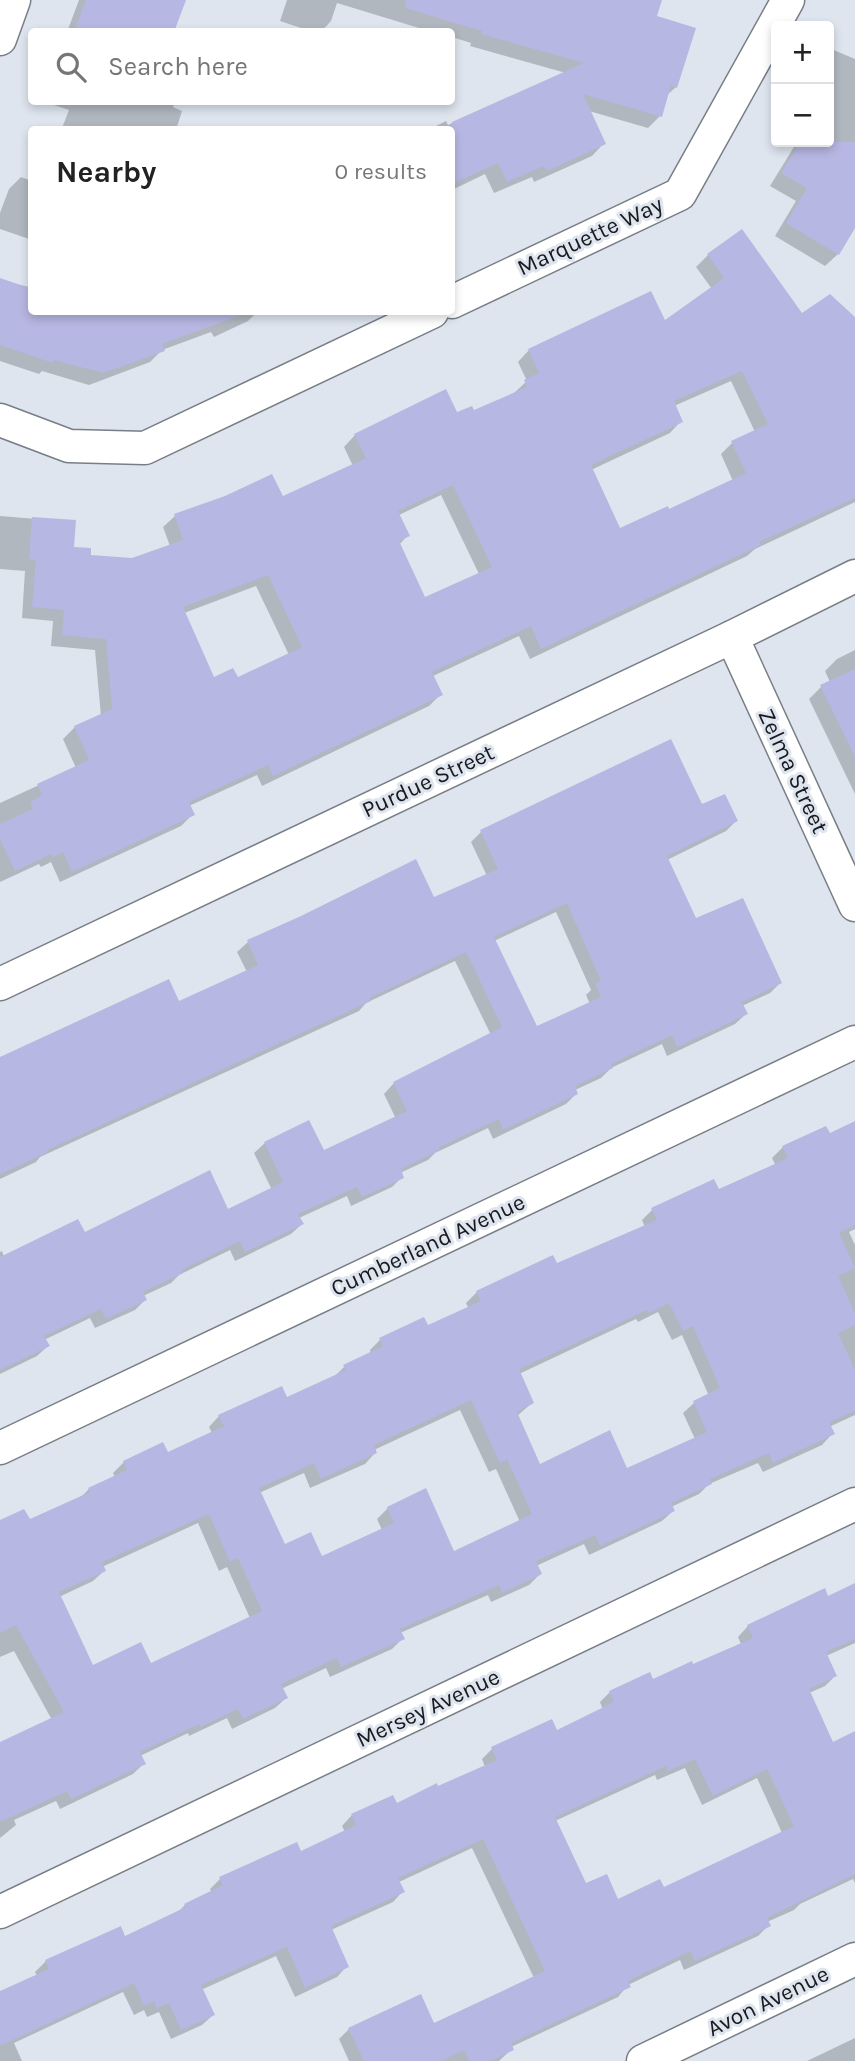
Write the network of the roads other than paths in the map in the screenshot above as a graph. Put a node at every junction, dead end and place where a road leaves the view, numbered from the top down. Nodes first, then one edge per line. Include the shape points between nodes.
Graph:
1 (13, 0) edge
2 (788, 0) edge
3 (0, 39) edge
4 (455, 301) edge
5 (426, 315) edge
6 (0, 420) edge
7 (855, 576) edge
8 (732, 637) junction
9 (855, 905) edge
10 (0, 984) edge
11 (855, 1042) edge
12 (0, 1448) edge
13 (855, 1504) edge
14 (0, 1912) edge
15 (855, 1959) edge
16 (643, 2061) edge

1 - 3 street
2 - 4 street, Marquette Way via 680,194
5 - 6 street via 145,447 69,446
7 - 8 street, Purdue Street
8 - 9 street, Zelma Street
8 - 10 street, Purdue Street
11 - 12 street, Cumberland Avenue
13 - 14 street, Mersey Avenue
15 - 16 street, Avon Avenue

